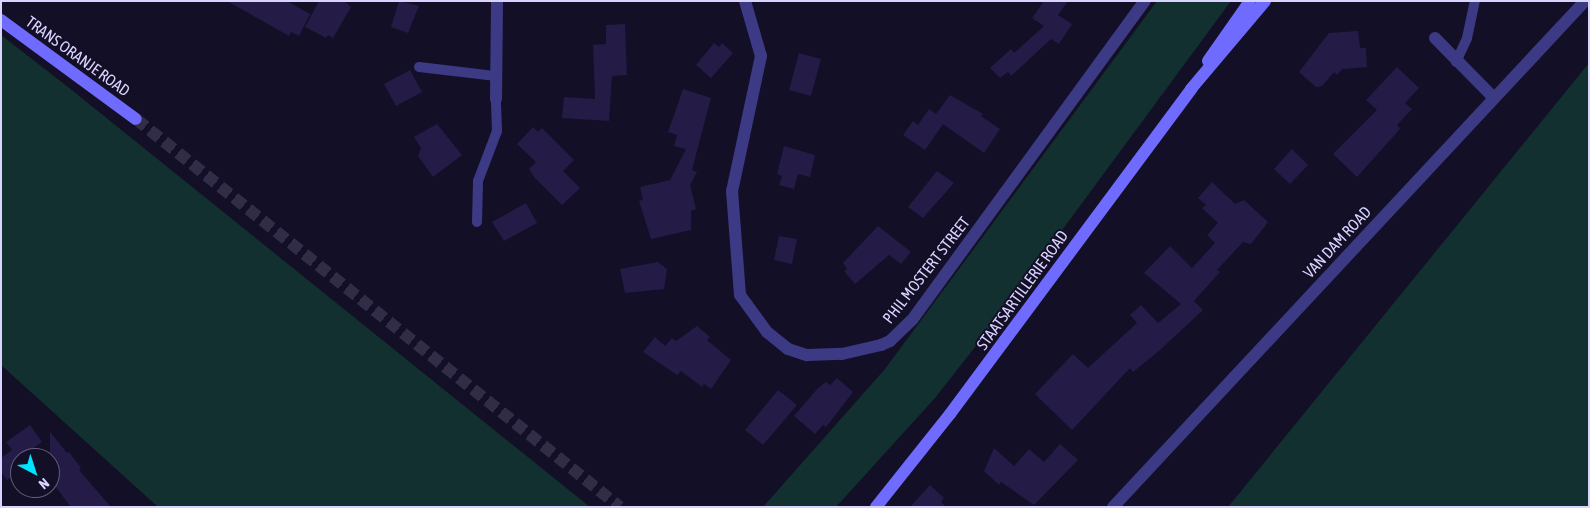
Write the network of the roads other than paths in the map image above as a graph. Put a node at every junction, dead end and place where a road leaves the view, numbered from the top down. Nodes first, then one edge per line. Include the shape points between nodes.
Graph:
1 (497, 1) edge
2 (745, 1) edge
3 (1145, 1) edge
4 (1250, 1) edge
5 (1265, 1) edge
6 (1474, 1) edge
7 (1585, 1) edge
8 (1, 20) edge
9 (1435, 38) dead end
10 (1456, 62) junction
11 (419, 67) dead end
12 (496, 76) junction
13 (1191, 89) junction
14 (1494, 98) junction
15 (496, 99) joint
16 (136, 119) tunnel mouth
17 (477, 222) dead end
18 (876, 507) edge
19 (1113, 507) edge

1 - 12 street
2 - 3 street, PHIL MOSTERT STREET via 761,56 732,191 740,295 767,332 788,349 806,356 842,354 881,345 890,341 912,320
4 - 13 street, STAATSARTILLERIE ROAD
5 - 13 street, STAATSARTILLERIE ROAD
6 - 10 lane via 1467,38
7 - 14 street, VAN DAM ROAD
8 - 16 street, TRANS ORANJE ROAD
9 - 10 street
10 - 14 street
11 - 12 lane
12 - 15 street
13 - 18 street, STAATSARTILLERIE ROAD via 956,406
14 - 19 street, VAN DAM ROAD
15 - 17 lane via 496,131 478,181

